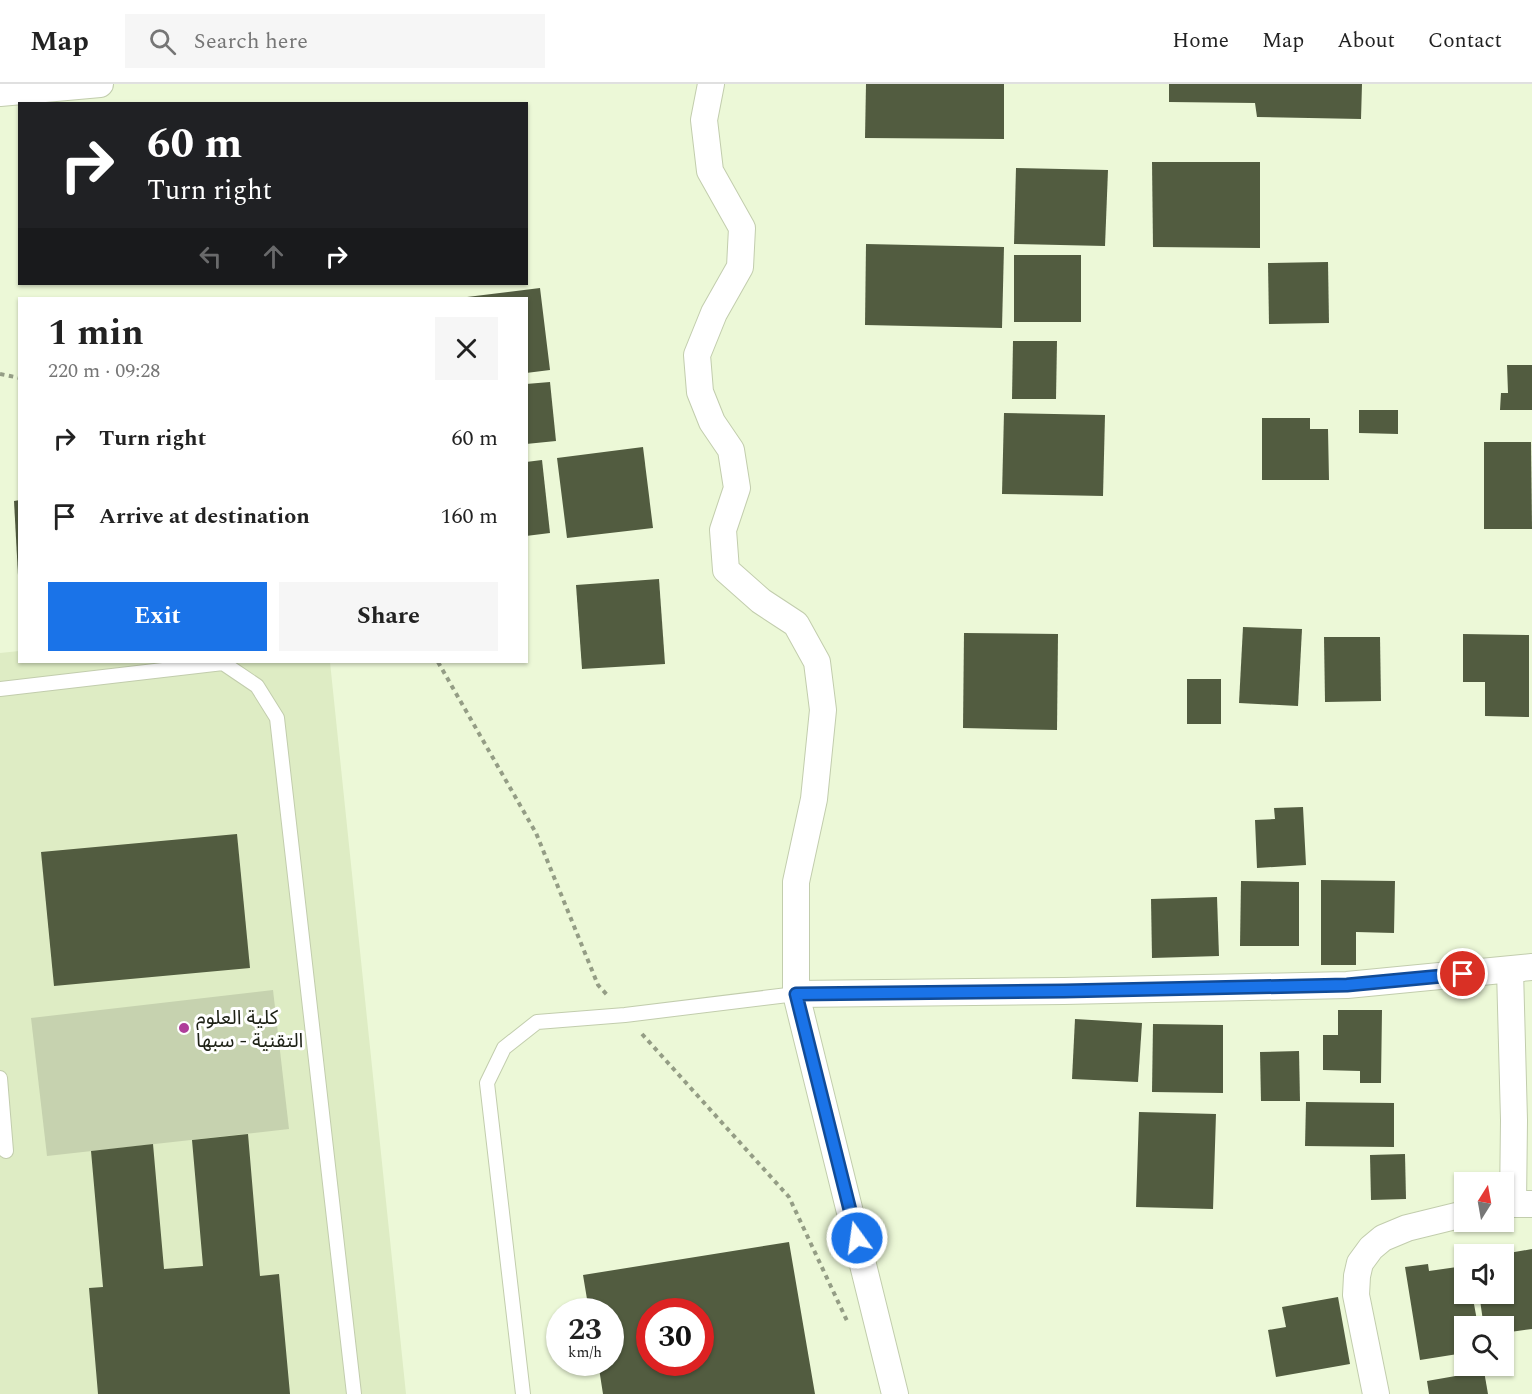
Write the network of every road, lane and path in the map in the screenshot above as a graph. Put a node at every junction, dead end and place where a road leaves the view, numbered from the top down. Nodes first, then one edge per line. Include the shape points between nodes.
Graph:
1 (100, 84) edge
2 (711, 84) edge
3 (0, 93) edge
4 (0, 374) edge
5 (18, 378) edge
6 (0, 688) edge
7 (1521, 968) edge
8 (796, 994) junction
9 (0, 1078) edge
10 (6, 1151) dead end
11 (1516, 1204) edge
12 (1454, 1216) edge
13 (354, 1394) edge
14 (524, 1394) edge
15 (895, 1394) edge
16 (1376, 1394) edge

1 - 3 street
2 - 8 street via 704,120 710,171 742,228 740,267 714,313 697,355 700,392 712,422 731,450 737,488 723,530 726,570 761,602 796,624 817,662 823,710 814,799 796,882
4 - 5 path
6 - 13 lane via 223,663 257,686 277,718
7 - 8 street via 1347,985
7 - 11 street via 1514,1120
8 - 14 lane via 537,1022 504,1048 487,1083
8 - 15 street
9 - 10 lane
12 - 16 street via 1383,1238 1360,1263 1356,1295

